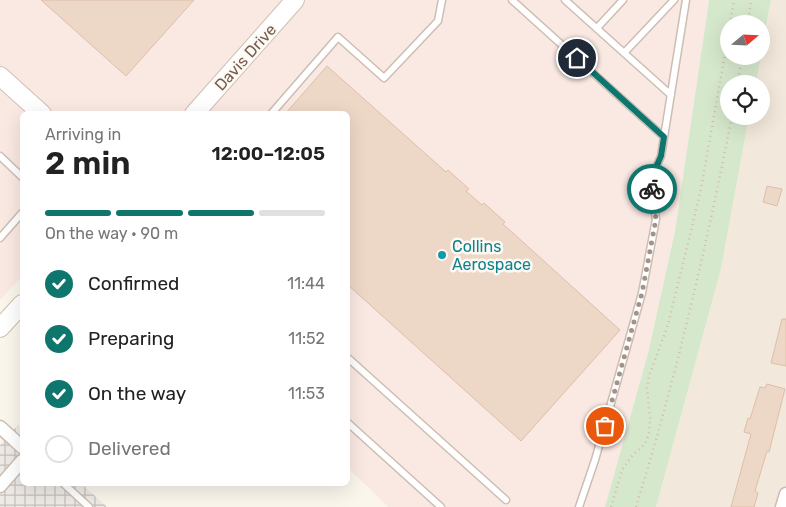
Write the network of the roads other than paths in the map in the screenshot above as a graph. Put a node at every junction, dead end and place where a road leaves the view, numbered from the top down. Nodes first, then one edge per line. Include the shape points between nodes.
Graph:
1 (296, 0) edge
2 (442, 0) edge
3 (512, 0) edge
4 (565, 0) edge
5 (623, 0) edge
6 (674, 0) edge
7 (686, 0) edge
8 (597, 28) junction
9 (624, 53) junction
10 (0, 76) edge
11 (671, 95) junction
12 (39, 111) edge
13 (197, 111) edge
14 (274, 111) edge
15 (664, 137) junction
16 (0, 156) edge
17 (20, 175) edge
18 (20, 215) edge
19 (0, 238) edge
20 (20, 306) edge
21 (0, 328) edge
22 (350, 360) edge
23 (350, 425) edge
24 (0, 426) edge
25 (20, 445) edge
26 (20, 463) edge
27 (0, 486) edge
28 (66, 486) edge
29 (786, 494) edge
30 (506, 500) dead end
31 (89, 507) edge
32 (441, 507) edge
33 (579, 507) edge
34 (782, 507) edge

1 - 13 street, Davis Drive
2 - 14 lane via 438,21 384,78 338,37
3 - 15 lane
4 - 8 lane
5 - 8 lane
6 - 9 lane
7 - 11 lane
8 - 9 lane
9 - 11 lane
10 - 12 street
11 - 15 lane
15 - 33 lane via 661,156 650,181 656,219 642,293
16 - 17 lane
18 - 19 lane
20 - 21 street
22 - 30 lane
23 - 32 lane
24 - 25 street
26 - 27 street
28 - 31 lane
29 - 34 street

